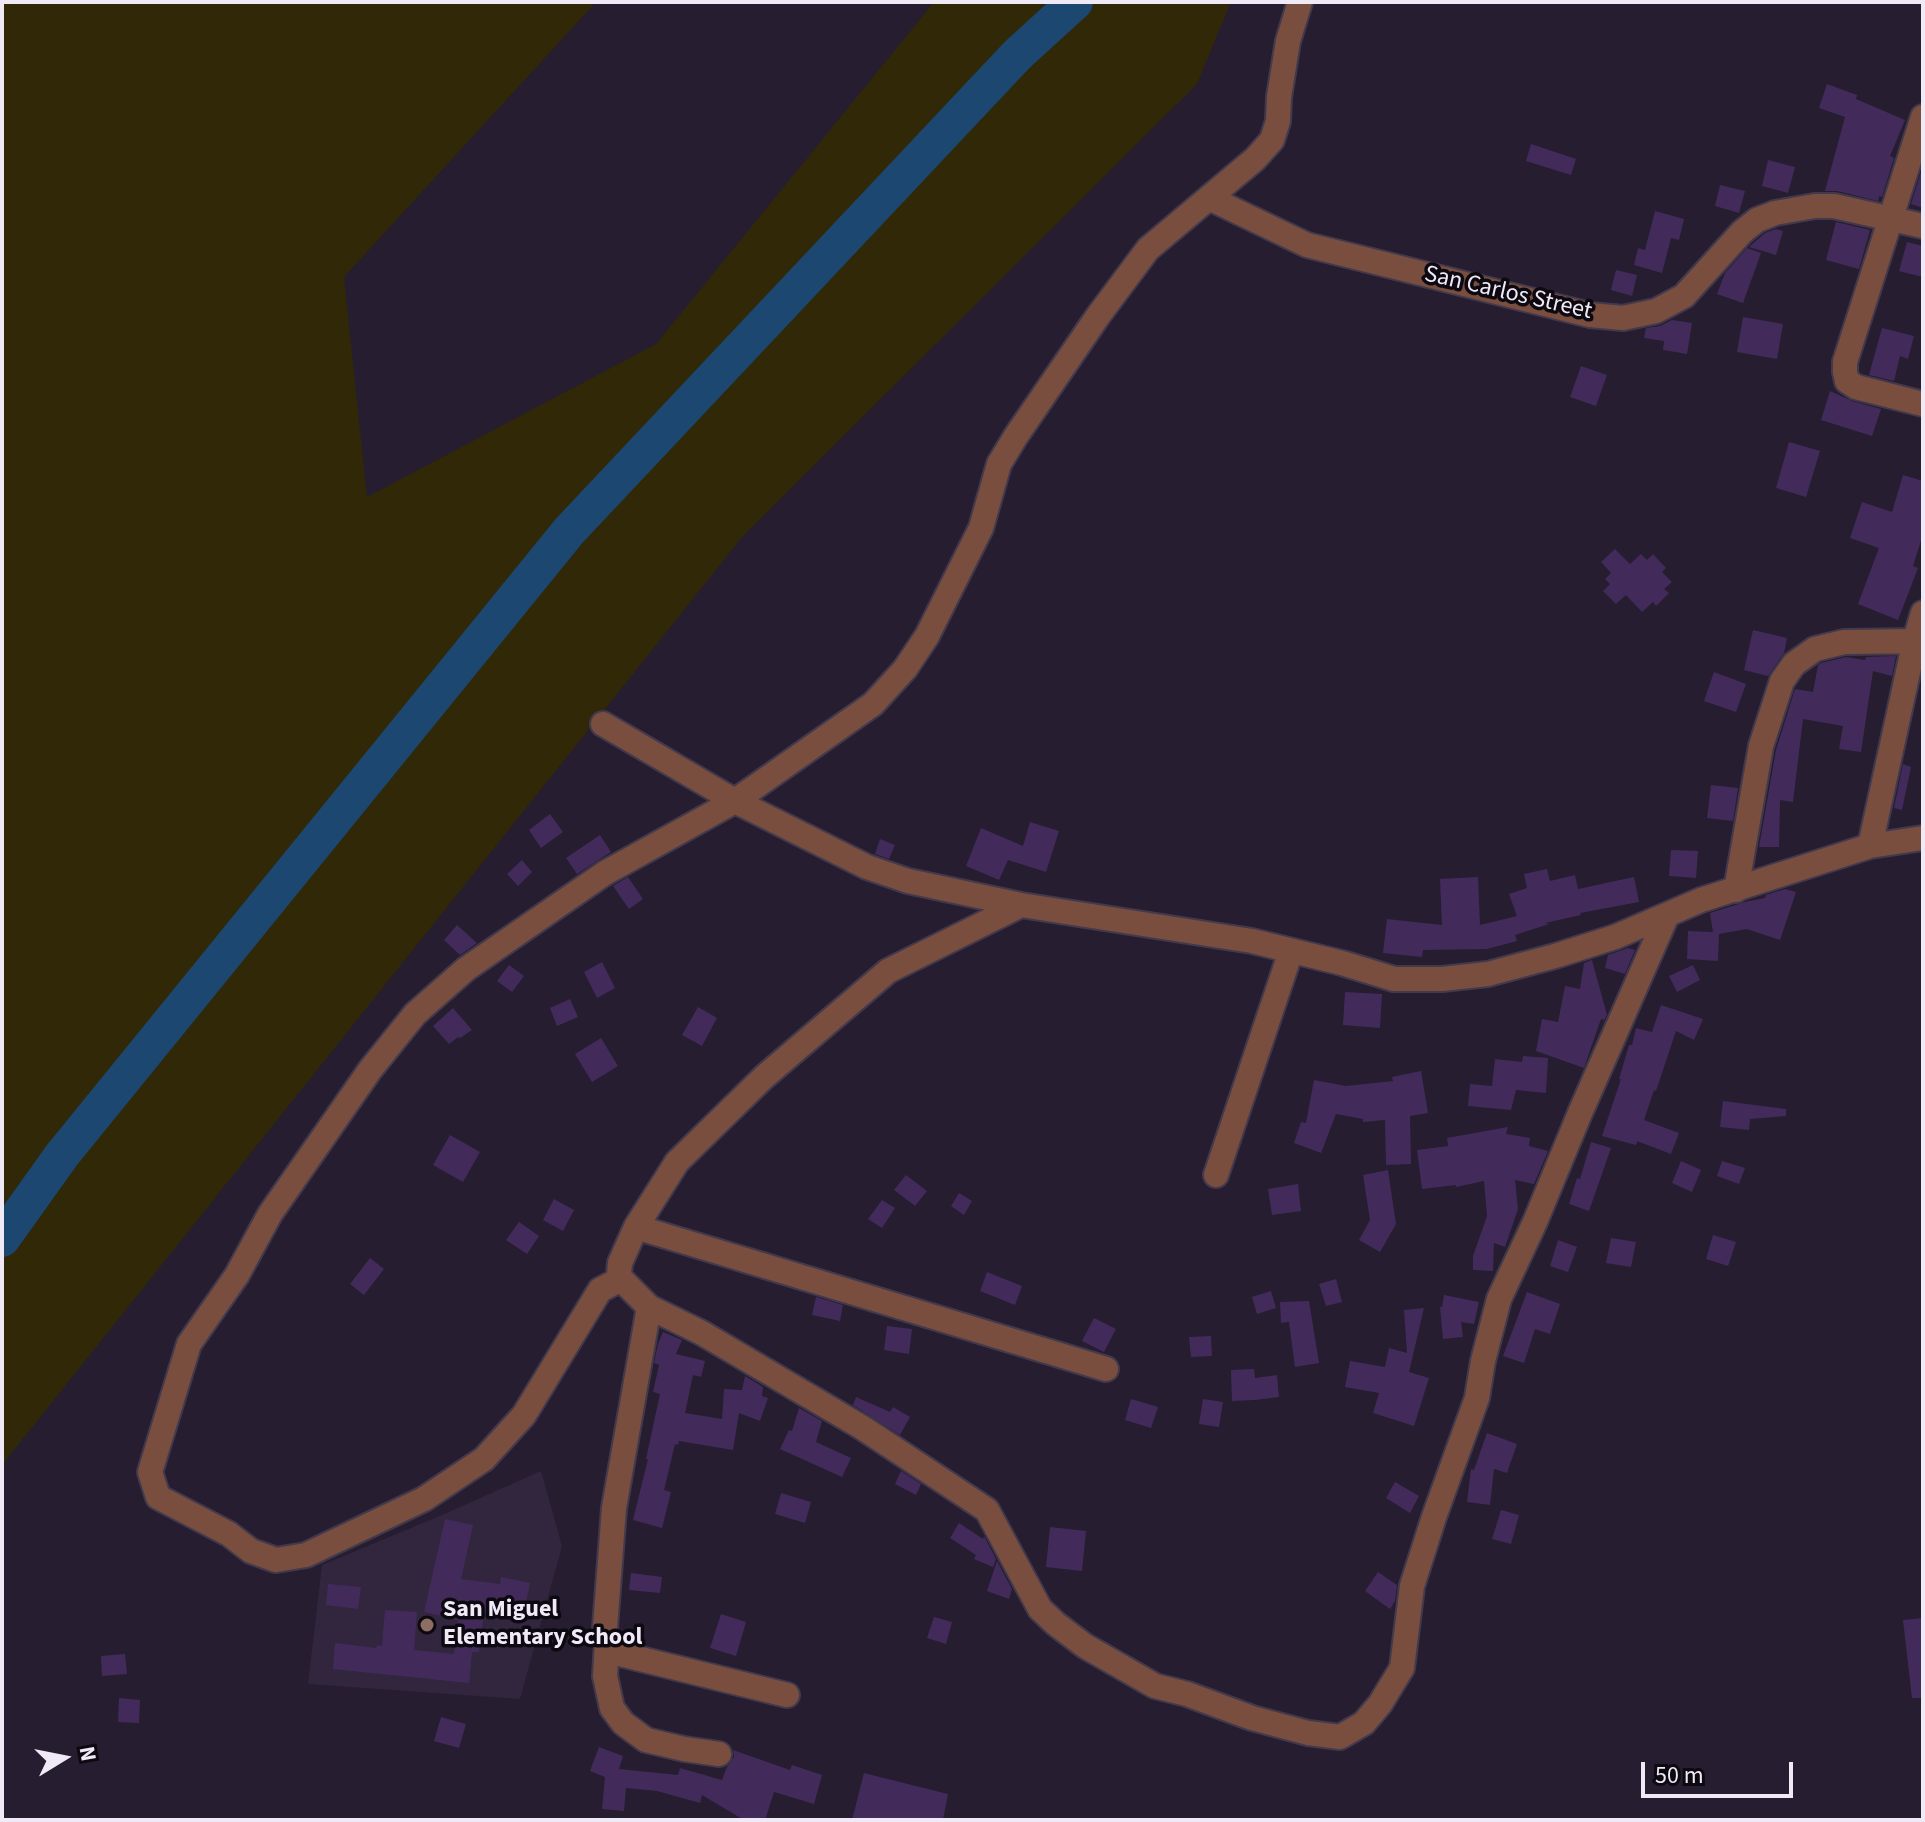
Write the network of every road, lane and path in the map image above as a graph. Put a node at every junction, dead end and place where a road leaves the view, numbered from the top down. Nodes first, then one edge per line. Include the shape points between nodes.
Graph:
1 (1300, 2) edge
2 (1923, 117) edge
3 (1209, 198) junction
4 (1890, 218) junction
5 (1923, 226) edge
6 (1923, 404) edge
7 (1923, 613) edge
8 (1919, 640) edge
9 (603, 724) dead end
10 (735, 801) junction
11 (1923, 838) edge
12 (1870, 846) junction
13 (1736, 890) junction
14 (1021, 905) junction
15 (1667, 915) junction
16 (1291, 951) junction
17 (1216, 1175) dead end
18 (636, 1227) junction
19 (621, 1279) junction
20 (649, 1307) junction
21 (1106, 1369) dead end
22 (607, 1642) junction
23 (787, 1695) dead end
24 (719, 1754) dead end

1 - 3 street via 1288,41 1272,140
2 - 4 street
3 - 4 street, San Carlos Street via 1307,245 1590,315 1623,318 1656,311 1684,296 1742,232 1775,213 1834,206
3 - 10 street via 1148,249 1016,436 999,464 981,528 905,669 873,704
4 - 5 street, San Carlos Street
4 - 6 street via 1845,372 1856,387
7 - 8 street
8 - 12 street
8 - 13 street via 1844,642 1815,649 1794,664 1782,681 1761,746
9 - 10 street
10 - 14 street via 867,867
10 - 19 street via 605,873 466,969 415,1014 270,1214 237,1275 189,1344 150,1472 158,1497 251,1551 276,1560 306,1555 424,1499 484,1459 524,1415 600,1290
11 - 12 street
12 - 13 street
13 - 15 street
14 - 16 street
14 - 18 street via 888,971 764,1077 677,1162
15 - 16 street via 1555,956 1488,974 1442,979 1394,979
15 - 20 street via 1499,1299 1477,1398 1412,1586 1402,1668 1364,1723 1340,1737 1252,1718 1155,1686 1085,1646 1040,1609 987,1510 863,1428
16 - 17 street
18 - 19 street via 620,1263
18 - 21 street
19 - 20 street
20 - 22 street via 614,1508
22 - 23 street via 616,1653
22 - 24 street via 605,1676 612,1708 623,1723 646,1740

